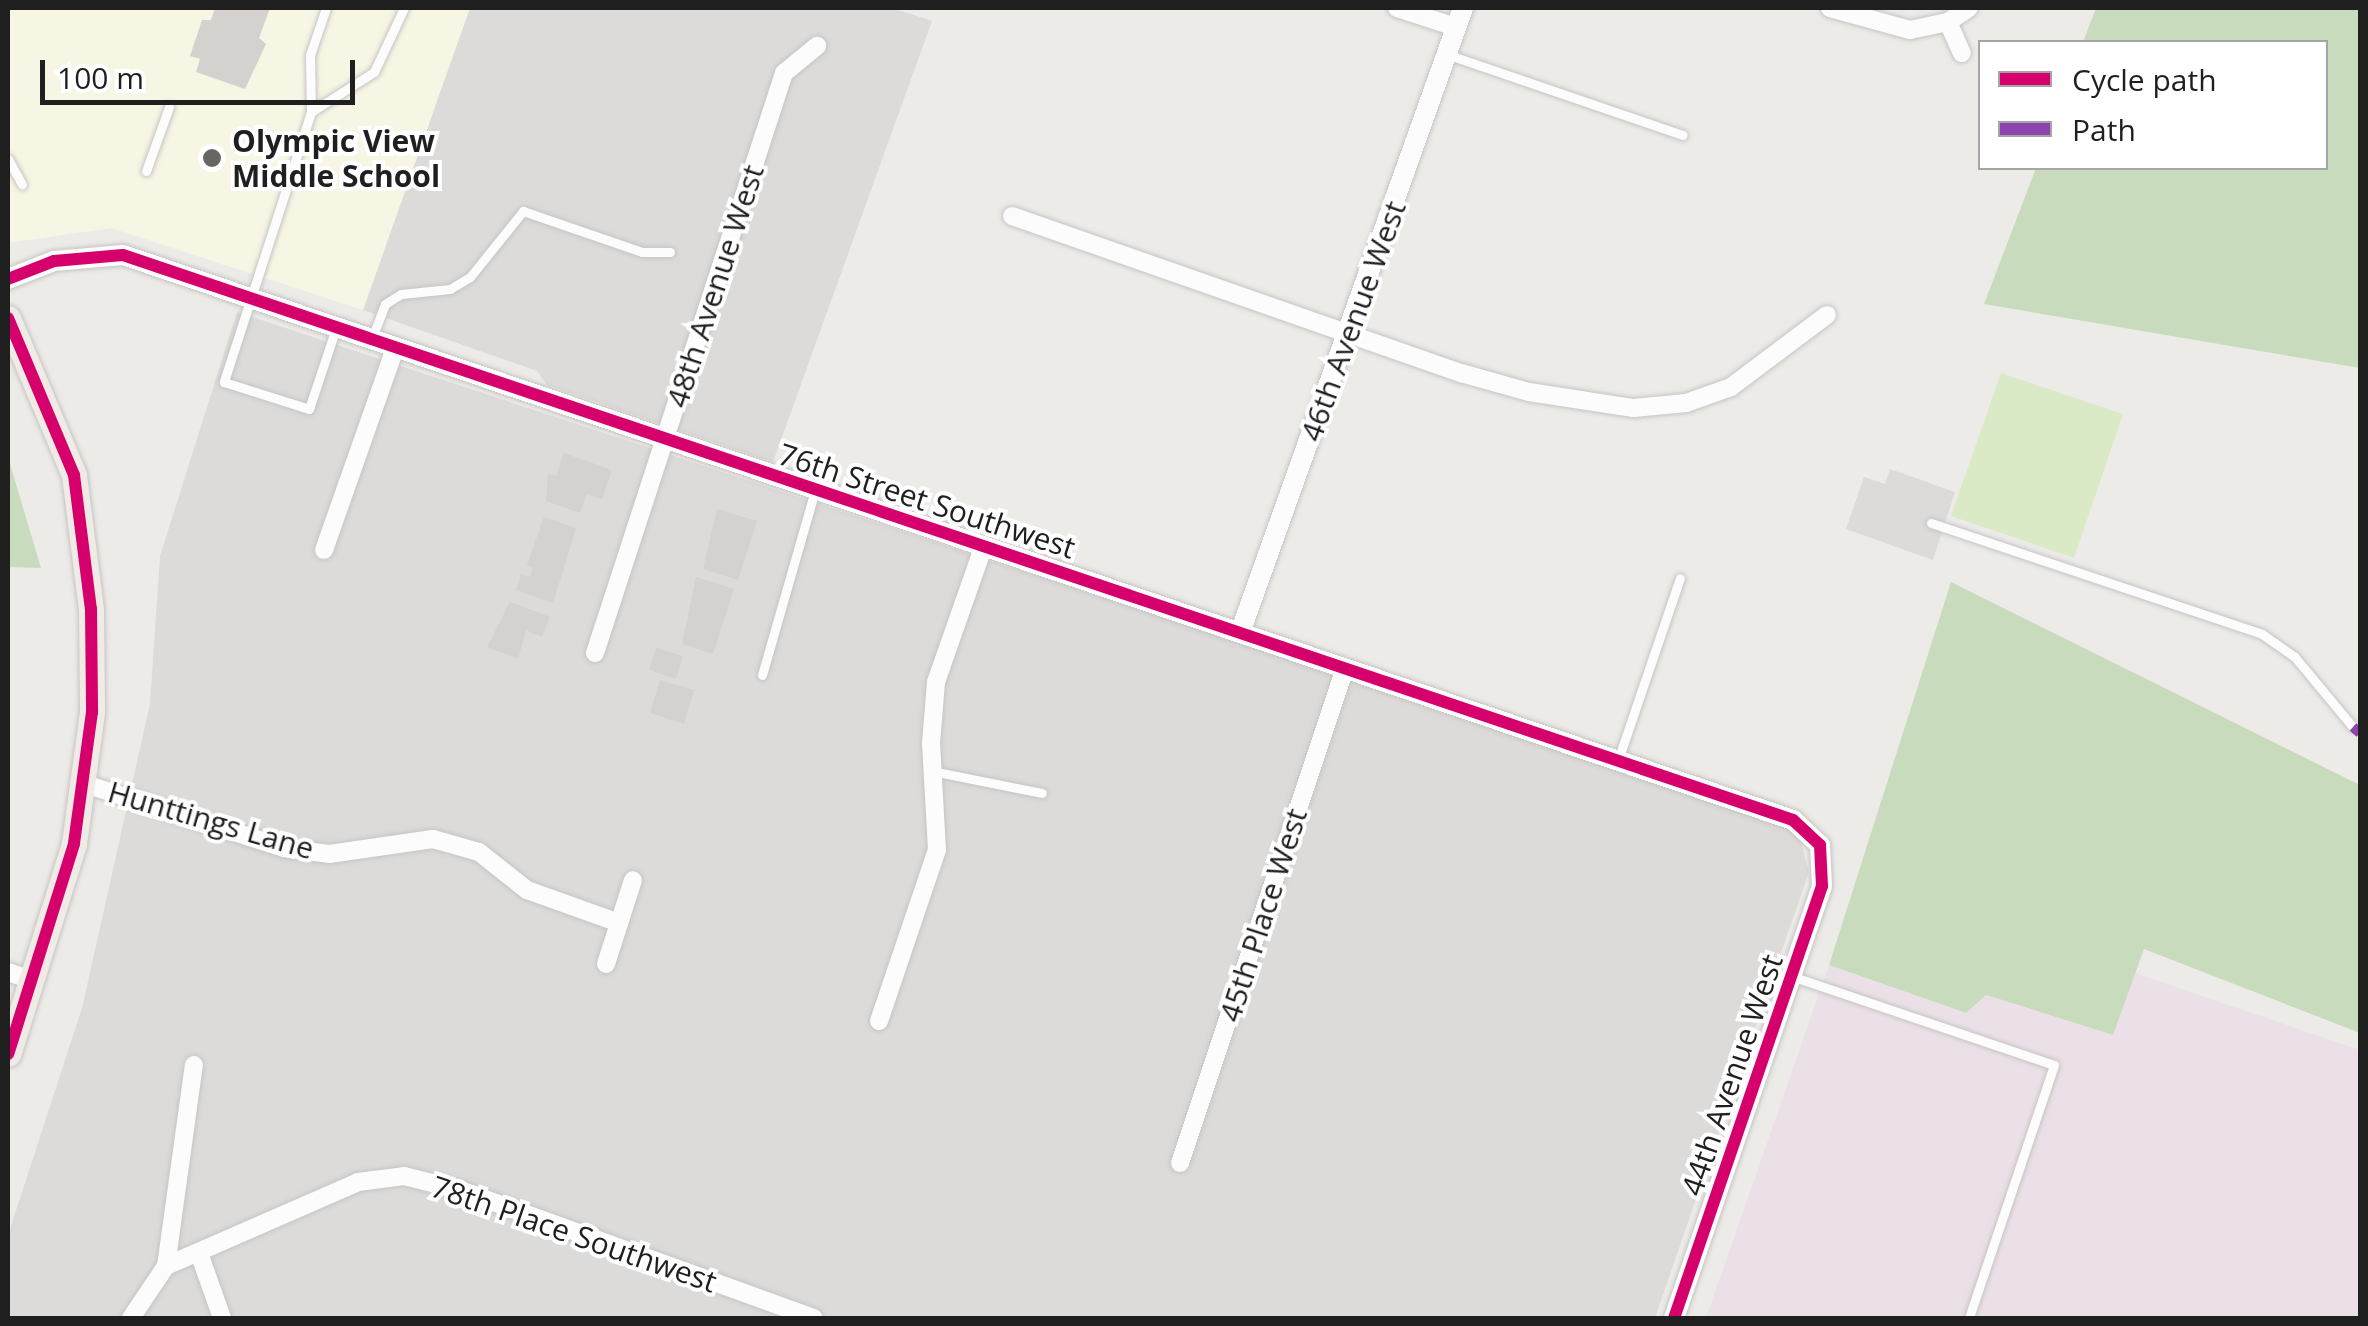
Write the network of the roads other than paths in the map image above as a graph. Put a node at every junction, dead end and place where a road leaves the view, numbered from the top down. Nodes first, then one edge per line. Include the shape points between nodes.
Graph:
1 (326, 8) edge
2 (404, 8) edge
3 (1396, 8) edge
4 (1830, 8) edge
5 (1968, 8) edge
6 (1459, 17) edge
7 (1948, 22) junction
8 (817, 46) dead end
9 (1962, 53) dead end
10 (1446, 54) junction
11 (169, 107) dead end
12 (311, 112) junction
13 (1683, 135) dead end
14 (8, 158) edge
15 (146, 171) dead end
16 (22, 184) dead end
17 (1012, 216) dead end
18 (670, 252) dead end
19 (8, 279) edge
20 (250, 298) junction
21 (1827, 315) dead end
22 (8, 318) edge
23 (336, 328) junction
24 (1350, 334) junction
25 (372, 341) junction
26 (395, 348) junction
27 (666, 441) junction
28 (815, 490) junction
29 (1932, 523) dead end
30 (984, 545) junction
31 (324, 550) dead end
32 (1680, 578) dead end
33 (1240, 633) junction
34 (595, 653) dead end
35 (1346, 668) junction
36 (762, 675) dead end
37 (2353, 727) dead end
38 (1618, 760) junction
39 (932, 771) junction
40 (82, 783) junction
41 (1042, 793) dead end
42 (1820, 845) joint
43 (633, 880) dead end
44 (620, 923) junction
45 (606, 964) dead end
46 (19, 976) edge
47 (1793, 977) junction
48 (879, 1022) dead end
49 (8, 1054) edge
50 (194, 1065) dead end
51 (1180, 1162) dead end
52 (199, 1252) junction
53 (166, 1266) junction
54 (132, 1318) edge
55 (222, 1318) edge
56 (814, 1318) edge
57 (1674, 1318) edge
58 (1969, 1318) edge

1 - 12 lane via 310,54
2 - 12 lane via 374,72
3 - 6 street
4 - 7 street via 1890,28
5 - 7 street
6 - 10 street, 46th Avenue West
7 - 9 street
8 - 27 street, 48th Avenue West via 784,73
10 - 13 lane
10 - 24 street, 46th Avenue West
11 - 15 lane
12 - 20 lane
14 - 16 lane
17 - 24 street
18 - 25 lane via 642,252 523,211 470,277 450,289 401,294 385,304
19 - 20 street, 76th Street Southwest via 99,253
20 - 23 street, 76th Street Southwest
20 - 23 lane via 224,382 310,409
21 - 24 street via 1730,386 1686,403 1634,408 1529,392
22 - 40 main road via 74,475 91,608 92,712
23 - 25 street, 76th Street Southwest
24 - 33 street, 46th Avenue West
25 - 26 street, 76th Street Southwest
26 - 27 street, 76th Street Southwest
26 - 31 street
27 - 28 street, 76th Street Southwest
27 - 34 street, 48th Avenue West
28 - 30 street, 76th Street Southwest
28 - 36 lane
29 - 37 lane via 2262,634 2294,656
30 - 33 street, 76th Street Southwest
30 - 39 street via 936,682
32 - 38 lane
33 - 35 street, 76th Street Southwest
35 - 38 street, 76th Street Southwest
35 - 51 street, 45th Place West
38 - 42 street, 76th Street Southwest via 1782,815
39 - 41 lane
39 - 48 street via 937,850
40 - 44 street, Hunttings Lane via 284,848 329,854 433,839 479,852 528,890
40 - 46 main road via 74,844
42 - 47 street, 44th Avenue West via 1822,886
43 - 44 street
44 - 45 street
46 - 49 main road
47 - 57 street, 44th Avenue West
47 - 58 lane via 2054,1065
50 - 53 street
52 - 53 street, 78th Place Southwest
52 - 55 street
52 - 56 street, 78th Place Southwest via 358,1182 404,1176 460,1190
53 - 54 street

